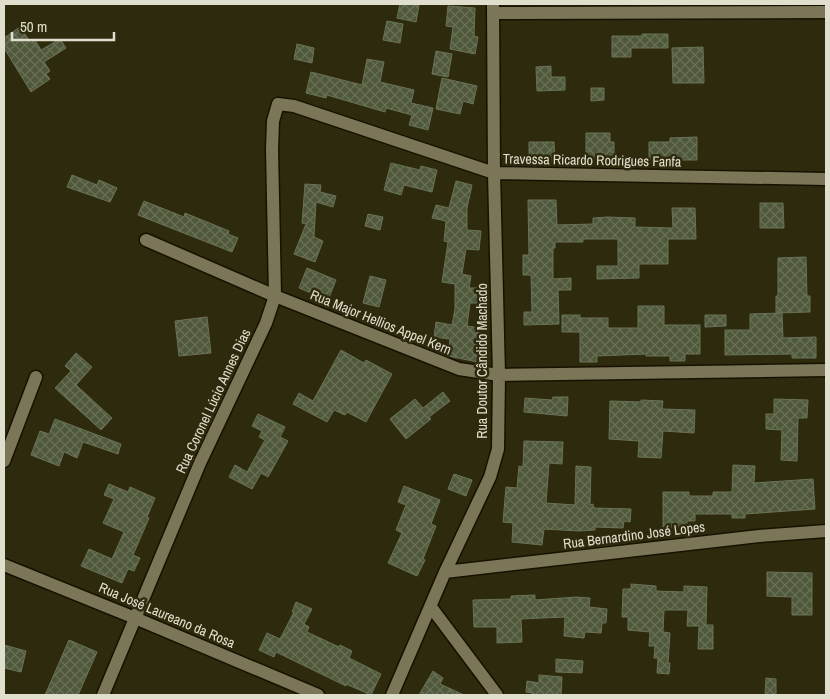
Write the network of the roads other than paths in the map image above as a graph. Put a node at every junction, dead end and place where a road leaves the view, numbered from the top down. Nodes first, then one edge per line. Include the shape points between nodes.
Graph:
1 (493, 8) edge
2 (826, 12) edge
3 (278, 104) joint
4 (494, 173) junction
5 (826, 179) edge
6 (146, 240) dead end
7 (275, 296) junction
8 (826, 370) edge
9 (499, 375) junction
10 (36, 377) dead end
11 (4, 461) edge
12 (826, 531) edge
13 (4, 565) edge
14 (445, 572) junction
15 (430, 607) junction
16 (135, 618) junction
17 (103, 695) edge
18 (318, 695) edge
19 (392, 695) edge
20 (497, 695) edge

1 - 2 street
1 - 4 street, Rua Doutor Cândido Machado
3 - 4 street, Travessa Ricardo Rodrigues Fanfa via 294,106
3 - 7 street, Rua Coronel Lúcio Annes Dias via 273,120 272,149
4 - 5 street, Travessa Ricardo Rodrigues Fanfa
4 - 9 street, Rua Doutor Cândido Machado
6 - 7 street, Rua Major Hellios Appel Kern
7 - 9 street, Rua Major Hellios Appel Kern via 459,369
7 - 16 street, Rua Coronel Lúcio Annes Dias via 266,323 200,463
8 - 9 street, Rua Major Hellios Appel Kern
9 - 14 street, Rua Doutor Cândido Machado via 498,450 490,477
10 - 11 street
12 - 14 street, Rua Bernardino José Lopes
13 - 16 street, Rua José Laureano da Rosa
14 - 15 street, Rua Doutor Cândido Machado
15 - 19 street, Rua Doutor Cândido Machado
15 - 20 street
16 - 17 street, Rua Coronel Lúcio Annes Dias
16 - 18 street, Rua José Laureano da Rosa

